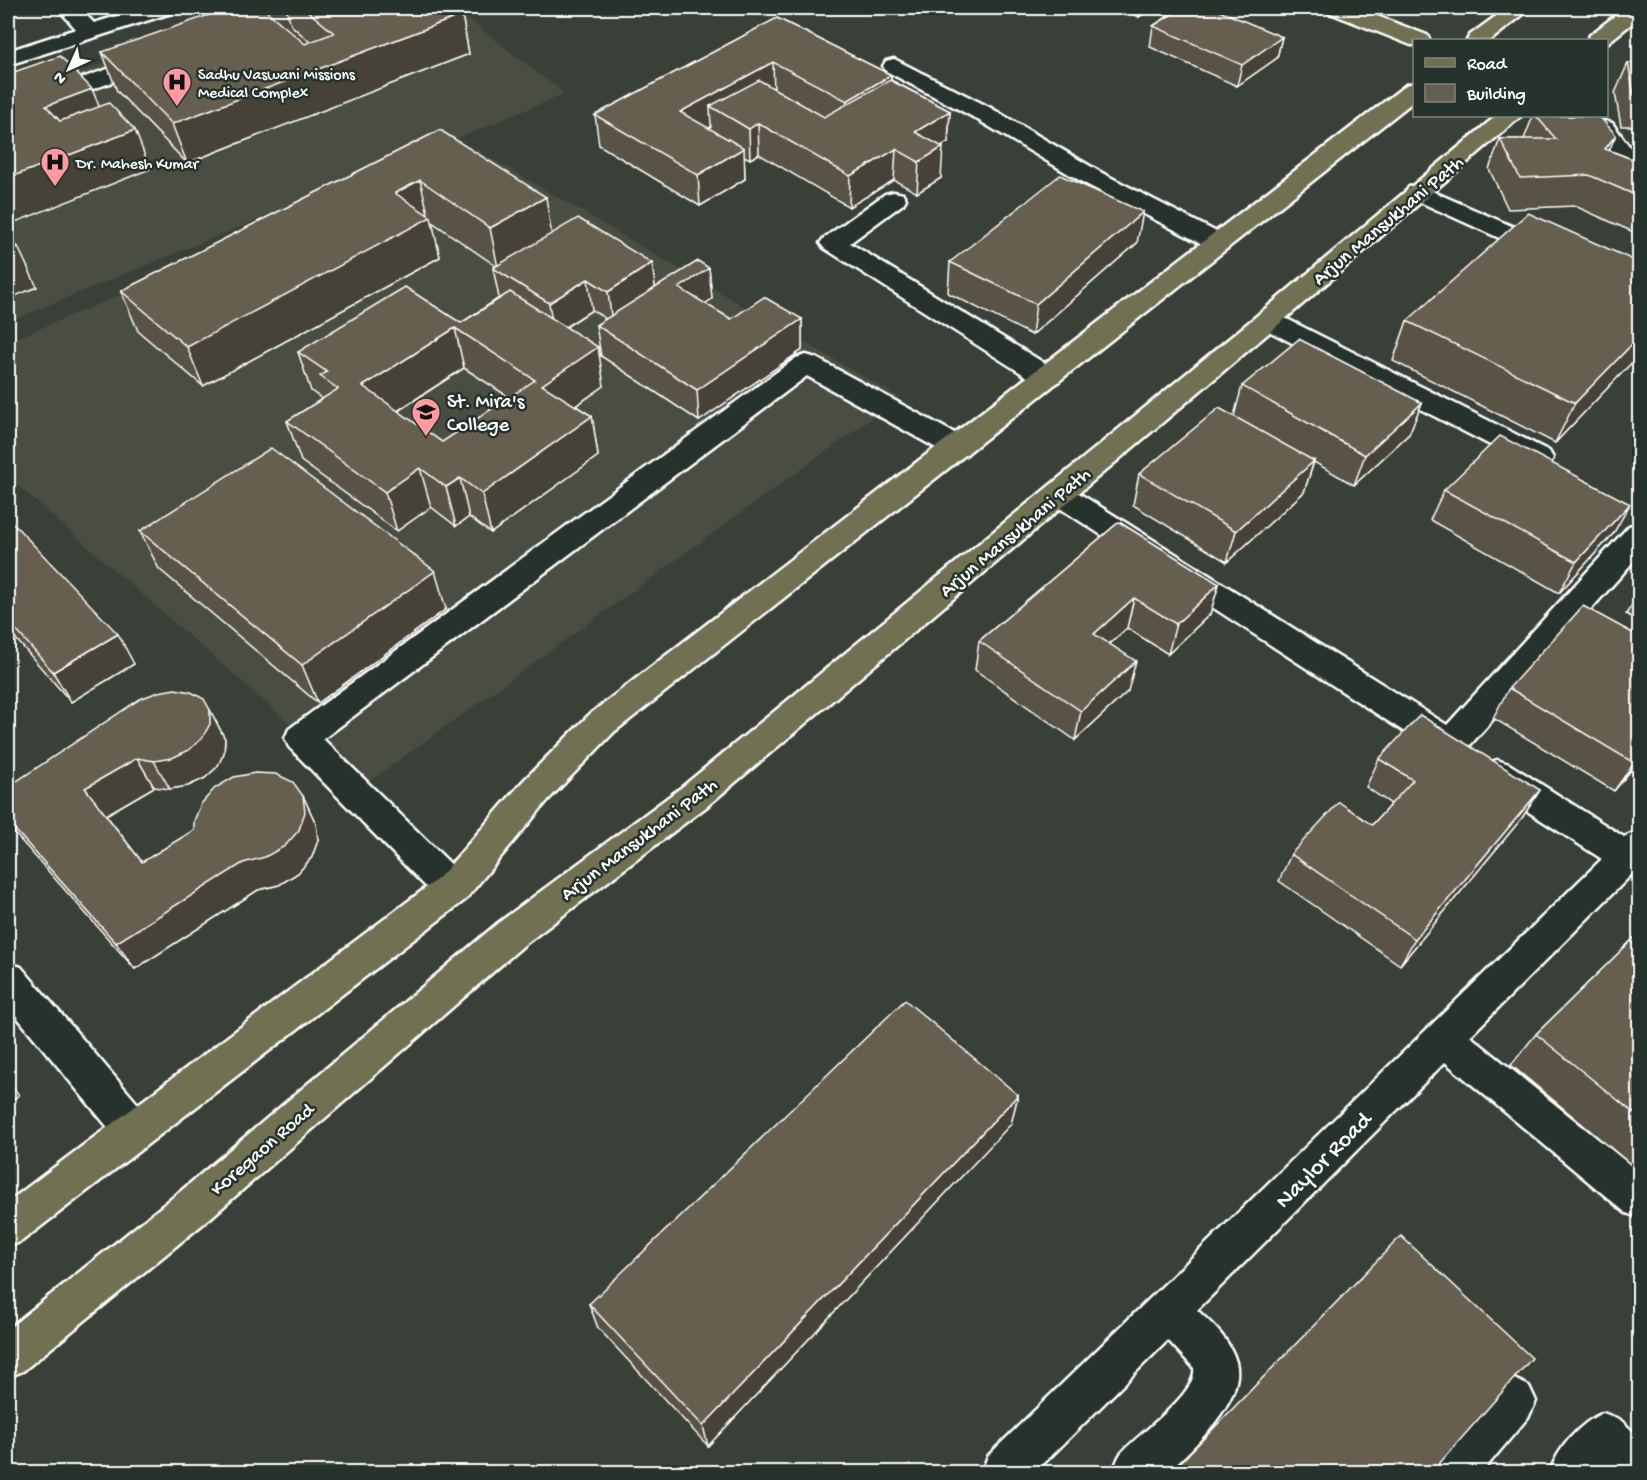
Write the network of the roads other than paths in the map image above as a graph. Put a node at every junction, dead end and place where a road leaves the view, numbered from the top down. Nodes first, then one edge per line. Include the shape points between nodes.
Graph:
1 (68, 8) edge
2 (163, 8) edge
3 (1338, 8) edge
4 (1520, 8) edge
5 (1638, 8) edge
6 (90, 31) junction
7 (1416, 39) edge
8 (1479, 39) edge
9 (1599, 39) edge
10 (176, 52) edge
11 (8, 58) edge
12 (894, 66) dead end
13 (1413, 91) edge
14 (8, 112) edge
15 (1508, 117) edge
16 (1604, 128) edge
17 (1640, 174) edge
18 (1418, 192) junction
19 (894, 199) dead end
20 (1219, 243) junction
21 (1574, 263) edge
22 (1268, 320) junction
23 (1047, 377) junction
24 (957, 447) junction
25 (1557, 467) edge
26 (1059, 494) junction
27 (1640, 534) edge
28 (1449, 744) junction
29 (1633, 850) edge
30 (452, 889) junction
31 (511, 934) joint
32 (8, 979) edge
33 (1444, 1038) junction
34 (134, 1129) junction
35 (1640, 1199) edge
36 (8, 1227) edge
37 (1168, 1310) junction
38 (8, 1356) edge
39 (1514, 1401) edge
40 (1640, 1468) edge
41 (1004, 1473) edge
42 (1135, 1473) edge
43 (1454, 1473) edge
44 (1572, 1473) edge

1 - 6 street
2 - 6 street
3 - 7 main road
4 - 8 main road
5 - 9 main road
6 - 11 street
10 - 14 street
12 - 20 street via 1093,178
13 - 20 main road
15 - 18 main road, Arjun Mansukhani Path
16 - 17 street
18 - 21 street
18 - 22 main road, Arjun Mansukhani Path
19 - 23 street via 832,243
20 - 23 main road
22 - 25 street
22 - 26 main road, Arjun Mansukhani Path
23 - 24 main road
24 - 30 main road via 602,723 536,790
24 - 30 street via 806,364 301,738
26 - 28 street
26 - 31 main road, Arjun Mansukhani Path via 694,797
27 - 28 street
28 - 29 street
29 - 33 street, Naylor Road
30 - 34 main road
31 - 38 main road, Koregaon Road via 195,1204
32 - 34 street
33 - 35 street
33 - 37 street, Naylor Road
34 - 36 main road
37 - 41 street, Naylor Road
37 - 42 street via 1215,1362 1216,1379 1204,1403
39 - 43 street
40 - 44 street via 1604,1435

